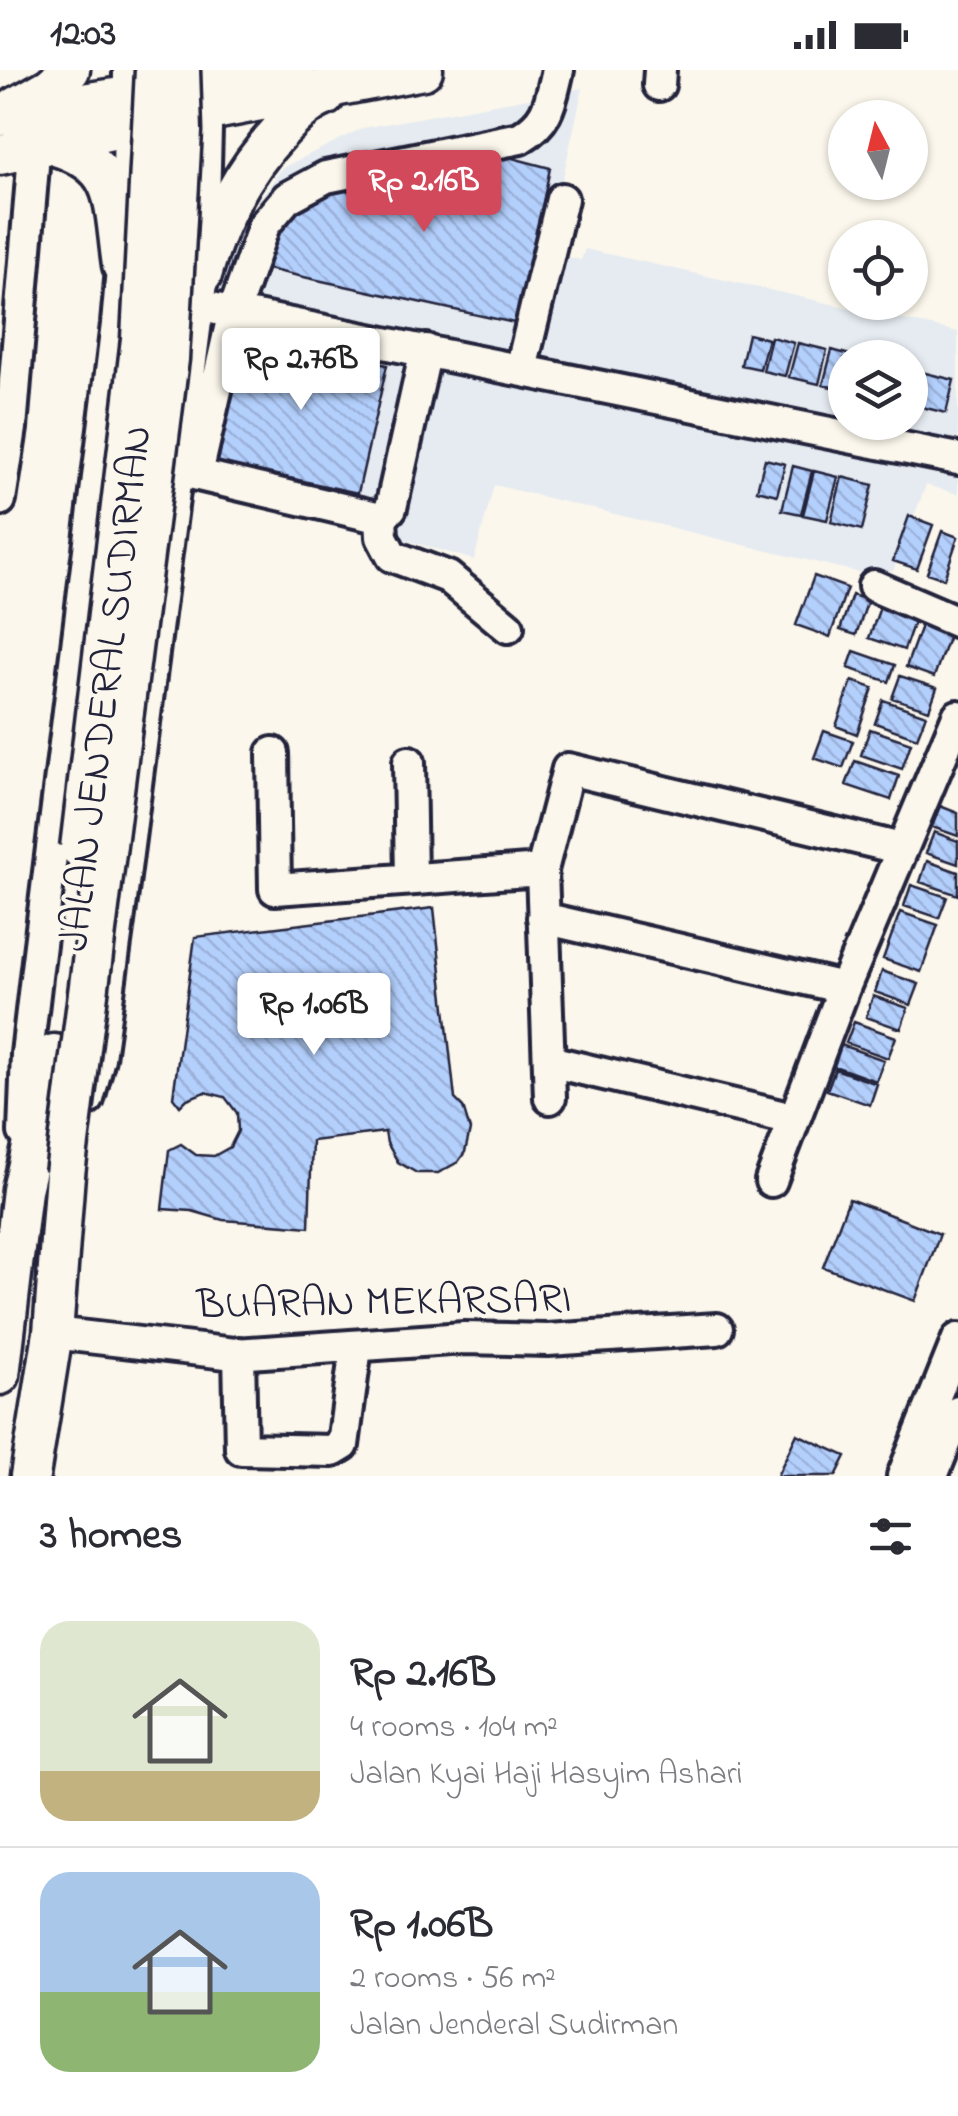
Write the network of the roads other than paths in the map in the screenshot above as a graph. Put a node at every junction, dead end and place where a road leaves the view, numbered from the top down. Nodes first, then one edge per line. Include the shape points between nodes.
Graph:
1 (70, 70) edge
2 (294, 70) edge
3 (422, 70) edge
4 (558, 70) edge
5 (200, 85) edge
6 (355, 85) junction
7 (136, 91) edge
8 (0, 115) edge
9 (25, 148) edge
10 (562, 200) dead end
11 (121, 280) junction
12 (11, 284) edge
13 (200, 289) junction
14 (234, 311) junction
15 (426, 350) junction
16 (521, 369) junction
17 (5, 430) edge
18 (958, 459) edge
19 (187, 472) junction
20 (0, 500) edge
21 (382, 518) junction
22 (874, 586) dead end
23 (958, 622) edge
24 (508, 627) dead end
25 (958, 716) edge
26 (273, 753) dead end
27 (408, 762) dead end
28 (902, 848) junction
29 (542, 870) junction
30 (411, 880) junction
31 (544, 918) junction
32 (844, 988) junction
33 (549, 1061) junction
34 (550, 1098) dead end
35 (793, 1118) junction
36 (771, 1181) dead end
37 (23, 1182) junction
38 (64, 1183) junction
39 (717, 1329) dead end
40 (53, 1332) junction
41 (958, 1338) edge
42 (356, 1347) junction
43 (239, 1353) junction
44 (0, 1374) edge
45 (958, 1412) edge
46 (30, 1476) edge
47 (903, 1476) edge
48 (932, 1476) edge

1 - 8 main road
2 - 5 main road
3 - 6 main road
4 - 14 street via 547,114 520,138 326,177 287,198 264,225
5 - 6 main road
5 - 7 main road
5 - 13 street, JALAN JENDERAL SUDIRMAN
5 - 38 main road, JALAN JENDERAL SUDIRMAN, bridge via 182,131 169,358
6 - 13 main road via 317,99 241,177 214,230
7 - 8 main road
7 - 9 main road
7 - 11 street, JALAN JENDERAL SUDIRMAN
7 - 37 main road, JALAN JENDERAL SUDIRMAN, bridge via 141,339 54,1054
9 - 11 main road via 74,151 103,173 112,194
9 - 12 street via 33,166
10 - 16 street
11 - 13 street
11 - 37 street, JALAN JENDERAL SUDIRMAN via 36,977
12 - 17 street
13 - 14 street
13 - 19 street, JALAN JENDERAL SUDIRMAN
14 - 15 street
14 - 19 street
15 - 16 street
15 - 21 street via 391,508
16 - 18 street
17 - 20 street
19 - 21 street
19 - 38 street, JALAN JENDERAL SUDIRMAN via 100,1058
21 - 24 street via 392,556 448,576
22 - 23 street
25 - 28 street
26 - 30 street via 276,889
27 - 30 street
28 - 29 street via 574,768 565,773
28 - 32 street
29 - 30 street
29 - 31 street
31 - 32 street
31 - 33 street
32 - 35 street
33 - 34 street
33 - 35 street
35 - 36 street
37 - 44 main road, JALAN JENDERAL SUDIRMAN
38 - 40 main road, JALAN JENDERAL SUDIRMAN
39 - 42 street, BUARAN MEKARSARI
40 - 43 street, BUARAN MEKARSARI
40 - 46 main road, JALAN JENDERAL SUDIRMAN
41 - 47 street
42 - 43 street, BUARAN MEKARSARI
42 - 43 street via 342,1445 334,1452 241,1449
45 - 48 street

